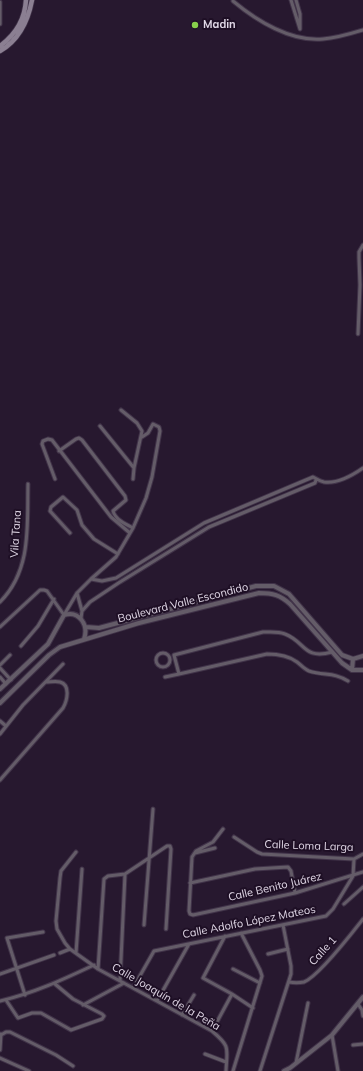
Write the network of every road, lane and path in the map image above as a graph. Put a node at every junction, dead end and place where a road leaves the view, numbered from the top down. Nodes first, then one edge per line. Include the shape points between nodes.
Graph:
1 (26, 0) edge
2 (32, 0) edge
3 (291, 0) edge
4 (296, 0) edge
5 (234, 1) edge
6 (0, 2) edge
7 (0, 24) edge
8 (300, 29) junction
9 (363, 30) edge
10 (300, 37) junction
11 (0, 46) edge
12 (0, 51) edge
13 (363, 245) edge
14 (358, 334) dead end
15 (121, 410) dead end
16 (100, 426) dead end
17 (142, 437) junction
18 (59, 451) junction
19 (134, 468) junction
20 (363, 468) edge
21 (55, 479) dead end
22 (133, 479) dead end
23 (316, 480) junction
24 (28, 484) dead end
25 (113, 511) junction
26 (109, 514) junction
27 (133, 528) junction
28 (70, 533) dead end
29 (130, 533) junction
30 (118, 554) junction
31 (129, 570) junction
32 (132, 574) junction
33 (91, 579) junction
34 (77, 593) junction
35 (54, 600) junction
36 (0, 602) edge
37 (82, 611) junction
38 (64, 615) junction
39 (81, 618) junction
40 (0, 627) edge
41 (86, 627) junction
42 (84, 638) junction
43 (48, 644) junction
44 (21, 646) dead end
45 (54, 650) junction
46 (332, 652) junction
47 (10, 655) dead end
48 (174, 655) junction
49 (168, 656) junction
50 (363, 656) edge
51 (353, 659) junction
52 (63, 664) dead end
53 (0, 665) edge
54 (0, 668) edge
55 (352, 670) junction
56 (363, 670) edge
57 (179, 674) junction
58 (0, 677) edge
59 (165, 677) dead end
60 (11, 680) junction
61 (348, 681) dead end
62 (46, 682) junction
63 (6, 684) junction
64 (0, 689) edge
65 (0, 703) edge
66 (0, 721) edge
67 (6, 726) junction
68 (1, 731) edge
69 (0, 780) edge
70 (153, 809) dead end
71 (223, 829) dead end
72 (234, 837) dead end
73 (215, 848) dead end
74 (76, 852) dead end
75 (193, 854) junction
76 (363, 854) edge
77 (150, 858) junction
78 (354, 859) junction
79 (82, 869) dead end
80 (363, 872) edge
81 (125, 874) junction
82 (353, 876) junction
83 (190, 883) junction
84 (363, 887) edge
85 (295, 893) junction
86 (344, 904) dead end
87 (363, 919) edge
88 (144, 925) dead end
89 (283, 925) junction
90 (166, 929) dead end
91 (43, 932) dead end
92 (241, 933) junction
93 (225, 936) junction
94 (189, 944) junction
95 (70, 949) junction
96 (288, 949) junction
97 (60, 953) dead end
98 (76, 953) junction
99 (268, 954) dead end
100 (54, 956) dead end
101 (94, 965) junction
102 (98, 968) junction
103 (17, 969) junction
104 (233, 969) dead end
105 (0, 974) edge
106 (120, 981) junction
107 (289, 982) junction
108 (124, 983) junction
109 (260, 983) junction
110 (54, 984) junction
111 (133, 988) junction
112 (232, 994) junction
113 (25, 995) junction
114 (194, 995) dead end
115 (363, 997) edge
116 (6, 1000) junction
117 (0, 1001) edge
118 (157, 1001) junction
119 (308, 1002) dead end
120 (83, 1004) junction
121 (358, 1004) junction
122 (252, 1008) junction
123 (362, 1010) edge
124 (182, 1015) junction
125 (363, 1016) edge
126 (212, 1031) junction
127 (0, 1034) edge
128 (332, 1035) junction
129 (363, 1044) edge
130 (353, 1045) dead end
131 (0, 1050) edge
132 (205, 1054) dead end
133 (0, 1058) edge
134 (226, 1062) junction
135 (296, 1063) junction
136 (73, 1066) dead end
137 (28, 1071) edge
138 (226, 1071) edge
139 (233, 1071) edge
140 (260, 1071) edge
141 (284, 1071) edge
142 (338, 1071) edge

1 - 11 main road via 25,11 19,25
2 - 12 main road via 24,27 12,43
3 - 8 street
4 - 8 street via 300,14
5 - 10 street via 280,31
6 - 7 street
8 - 10 street
9 - 10 street via 343,37 322,40
13 - 14 street via 359,252
15 - 17 street via 140,427
16 - 19 street
17 - 19 street
17 - 27 street via 154,424 158,425 160,431 150,484
18 - 21 street via 50,439 43,441
18 - 25 street via 76,439 82,440 125,496 126,500
18 - 26 street
19 - 22 street
20 - 23 street via 336,481
23 - 31 street via 313,477 204,523
23 - 32 street via 315,483 209,527
24 - 36 street, Vila Tana via 24,560 15,583
25 - 26 street
25 - 27 street via 115,516
26 - 29 street
27 - 29 street
28 - 30 street via 50,509 63,497 77,510 82,524 94,539
29 - 30 street
30 - 33 street
31 - 32 street
31 - 33 street via 111,580
32 - 37 street via 90,602
33 - 34 street
34 - 37 street
34 - 38 street
35 - 38 street
35 - 40 street via 47,591 40,590
35 - 44 street via 38,626
37 - 39 street
38 - 39 street via 71,614
38 - 43 street
39 - 41 street
41 - 42 street
41 - 51 street, Boulevard Valle Escondido via 99,628 256,586 274,586 289,594 342,655
42 - 45 street, Boulevard Valle Escondido
42 - 46 street, Boulevard Valle Escondido via 259,593 271,593 282,597 290,604
43 - 45 street
43 - 60 street
45 - 65 street, Boulevard Valle Escondido
46 - 48 street via 316,655 307,651 291,636 263,632
46 - 55 street, Boulevard Valle Escondido
47 - 53 street
48 - 49 street
48 - 57 street
49 - 49 street via 160,654 156,659 157,664 166,667 169,662
50 - 51 street
51 - 55 street
52 - 62 street
54 - 60 street
55 - 56 street
57 - 59 street
57 - 61 street via 276,654 293,659 311,672 334,675
58 - 63 street
60 - 63 street
62 - 67 street
62 - 69 street via 61,682 65,685 66,702
63 - 64 street
66 - 67 street
67 - 68 street
70 - 77 street
71 - 75 street via 213,842
72 - 78 street, Calle Loma Larga via 262,854
73 - 75 street
74 - 95 street via 61,871 56,922 57,929
75 - 83 street
76 - 78 street, Calle Loma Larga
77 - 81 street
77 - 88 street
77 - 90 street via 170,846
78 - 82 street, Calle Adolfo López Mateos
79 - 98 street
80 - 82 street, Calle Benito Juárez
81 - 102 street via 104,879
81 - 106 street
82 - 85 street, Calle Benito Juárez
82 - 89 street, Calle Adolfo López Mateos via 330,913
83 - 85 street via 255,869 288,867
83 - 85 street, Calle Benito Juárez via 189,911 193,915
84 - 86 street
87 - 107 street, Calle 1 via 338,950 306,981
89 - 92 street, Calle Adolfo López Mateos
89 - 96 street
91 - 103 street via 7,938
92 - 93 street, Calle Adolfo López Mateos
92 - 109 street via 260,970
93 - 94 street, Calle Adolfo López Mateos
93 - 112 street via 203,978
94 - 111 street, Calle Adolfo López Mateos via 154,951
94 - 118 street
95 - 97 street
95 - 98 street, Calle Joaquín de la Peña
96 - 99 street
96 - 107 street via 291,970
98 - 101 street, Calle Joaquín de la Peña
100 - 103 street
101 - 102 street, Calle Joaquín de la Peña
101 - 110 street
102 - 106 street, Calle Joaquín de la Peña
103 - 105 street
103 - 113 street
104 - 109 street
106 - 108 street, Calle Joaquín de la Peña
107 - 140 street
108 - 111 street, Calle Joaquín de la Peña
108 - 120 street
109 - 122 street
110 - 113 street
110 - 120 street
111 - 118 street, Calle Joaquín de la Peña
112 - 122 street
112 - 126 street
113 - 116 street
114 - 124 street
115 - 121 street
116 - 117 street
116 - 120 street via 18,1018 41,1013 72,1030 104,1016
118 - 124 street, Calle Joaquín de la Peña
119 - 135 street
121 - 123 street
121 - 128 street
122 - 139 street
123 - 125 street
124 - 126 street, Calle Joaquín de la Peña
126 - 134 street, Calle Joaquín de la Peña via 227,1048
127 - 131 street
127 - 136 street via 10,1032
128 - 135 street
128 - 142 street
129 - 130 street
132 - 134 street
133 - 137 street
134 - 138 street, Calle Joaquín de la Peña
135 - 141 street

